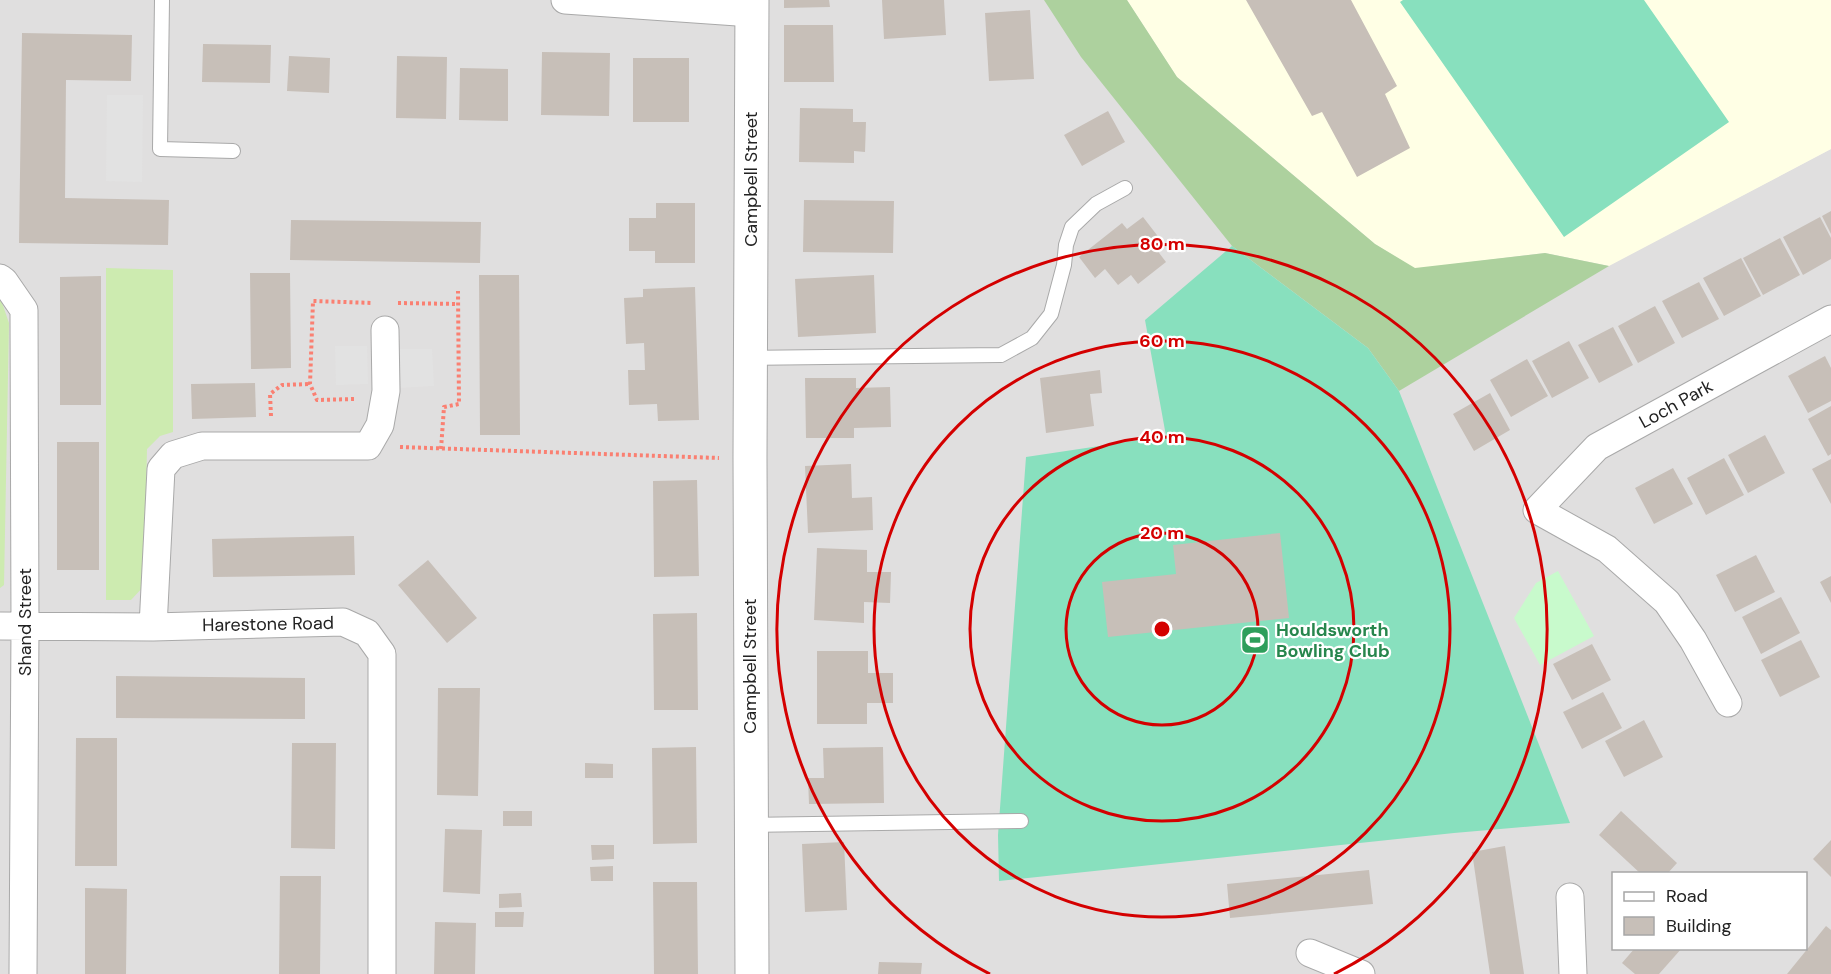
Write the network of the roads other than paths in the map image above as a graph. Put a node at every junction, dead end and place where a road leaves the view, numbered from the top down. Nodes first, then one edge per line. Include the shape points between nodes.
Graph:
1 (162, 0) edge
2 (565, 0) edge
3 (752, 7) edge
4 (233, 151) dead end
5 (1125, 188) dead end
6 (0, 278) edge
7 (1831, 320) edge
8 (385, 330) dead end
9 (750, 358) junction
10 (13, 626) edge
11 (153, 627) junction
12 (1728, 703) dead end
13 (1021, 820) dead end
14 (751, 825) junction
15 (1570, 897) dead end
16 (1310, 953) dead end
17 (23, 974) edge
18 (382, 974) edge
19 (752, 974) edge
20 (1361, 974) edge
21 (1573, 974) edge

1 - 4 lane via 160,149
2 - 3 street
3 - 9 street, Campbell Street
5 - 9 lane via 1095,204 1072,226 1051,314 1032,338 1001,355
6 - 10 street, Shand Street via 24,310
7 - 12 street, Loch Park via 1597,447 1537,510 1607,549 1668,602
8 - 11 street via 384,399 380,425 368,446 202,446 173,455 160,469
9 - 14 street, Campbell Street
10 - 11 street, Harestone Road
10 - 17 street, Shand Street
11 - 18 street, Harestone Road via 343,622 367,633 382,654
13 - 14 lane
14 - 19 street, Campbell Street
15 - 21 street
16 - 20 street

